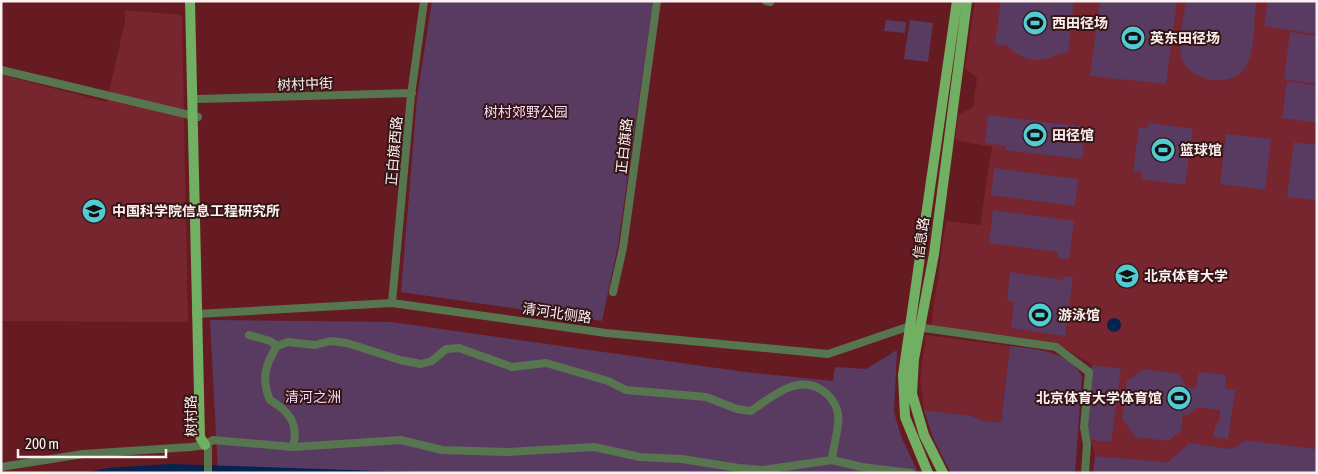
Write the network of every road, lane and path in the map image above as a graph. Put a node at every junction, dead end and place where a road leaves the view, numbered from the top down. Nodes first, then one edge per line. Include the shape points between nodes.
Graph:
1 (190, 1) edge
2 (196, 1) edge
3 (424, 1) edge
4 (657, 1) edge
5 (957, 1) edge
6 (967, 1) edge
7 (1, 70) edge
8 (412, 93) junction
9 (198, 99) junction
10 (195, 117) junction
11 (613, 292) dead end
12 (392, 303) junction
13 (199, 313) junction
14 (915, 327) junction
15 (249, 335) dead end
16 (277, 346) junction
17 (293, 447) junction
18 (207, 449) junction
19 (832, 460) junction
20 (1, 467) edge
21 (857, 469) edge
22 (927, 472) edge
23 (208, 473) edge
24 (911, 473) edge
25 (916, 473) edge
26 (943, 473) edge
27 (1085, 473) edge

1 - 10 main road, 树村路
2 - 9 main road, 树村路
3 - 8 street, 正白旗西路
4 - 11 street, 正白旗路 via 624,248
5 - 14 main road, 信息路
6 - 14 main road, 信息路 via 934,254
7 - 10 street
8 - 9 street, 树村中街
8 - 12 street, 正白旗西路
9 - 10 main road, 树村路
10 - 13 main road, 树村路
12 - 13 street, 清河北侧路
12 - 14 street, 清河北侧路 via 606,333 828,354
13 - 18 main road, 树村路
14 - 22 main road, 信息路 via 903,375 903,404 909,430
14 - 26 main road, 信息路 via 912,394 924,435
14 - 27 street via 1056,348 1089,372 1084,427 1087,444
15 - 16 street
16 - 17 street via 266,370 265,389 270,400 293,418
16 - 19 street via 288,342 315,345 330,341 347,343 421,364 432,361 446,349 459,348 512,367 546,363 608,381 626,390 706,397 737,409 751,410 784,389 802,383 820,388 838,410
17 - 18 street via 213,440
17 - 19 street via 400,440 442,450 508,452 594,447 640,457 763,470
18 - 20 street via 83,454
18 - 23 street
19 - 21 street
21 - 24 street
22 - 25 street

